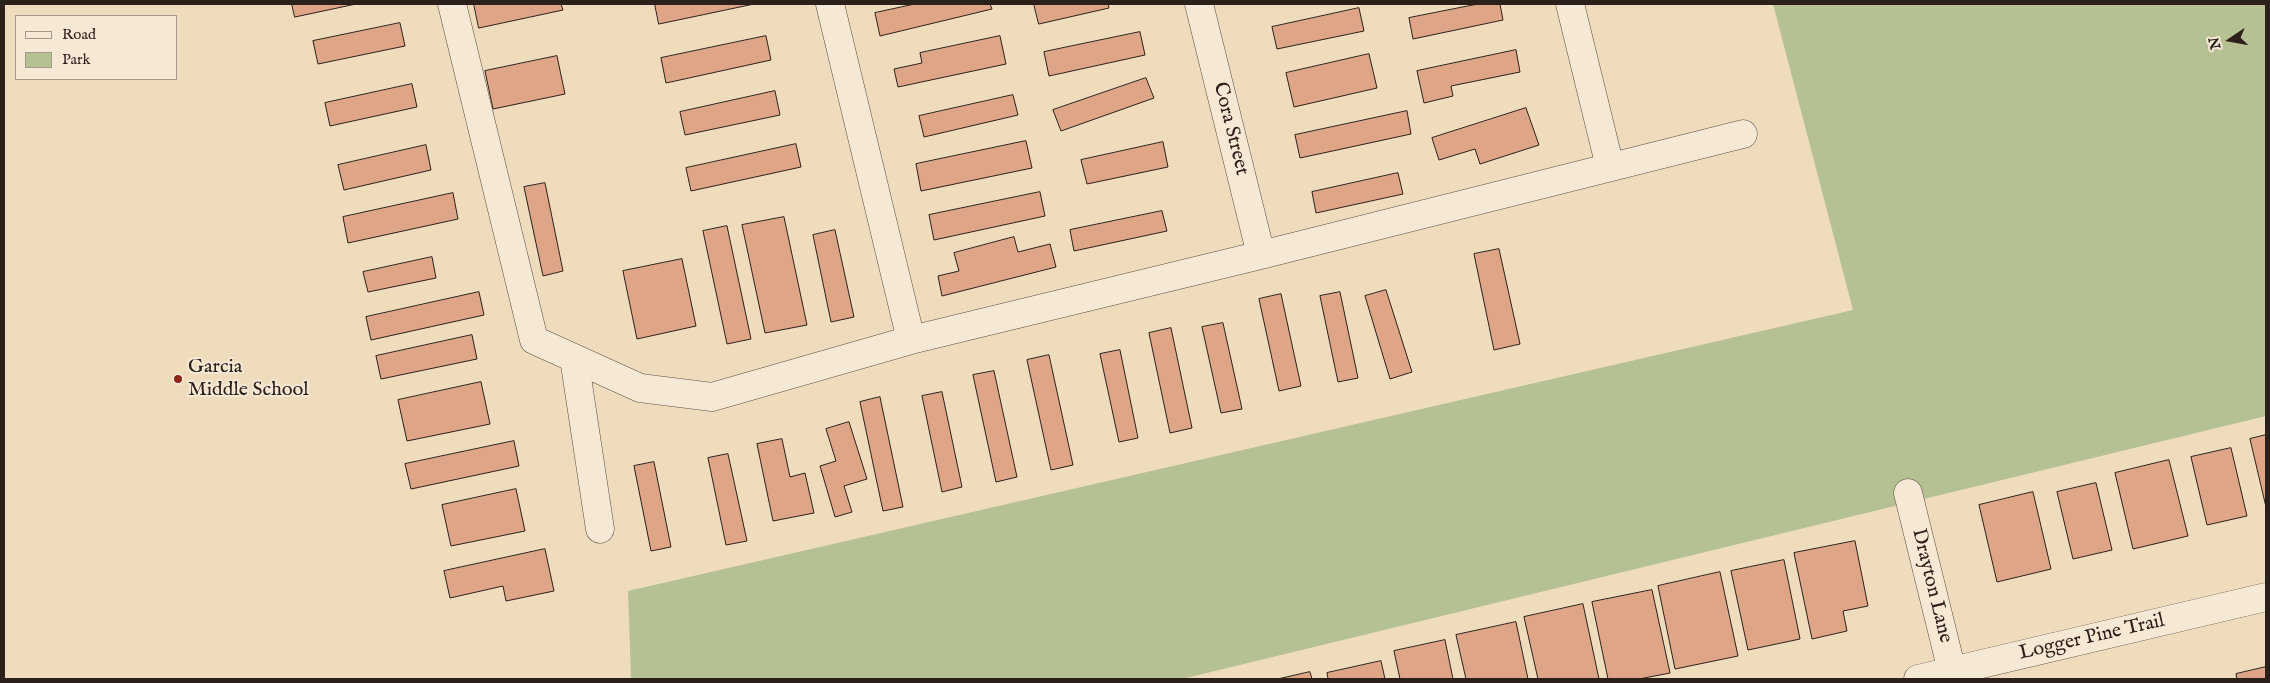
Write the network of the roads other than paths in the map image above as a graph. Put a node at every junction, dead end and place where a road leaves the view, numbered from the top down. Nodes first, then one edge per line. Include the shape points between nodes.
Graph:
1 (452, 4) edge
2 (830, 4) edge
3 (1199, 4) edge
4 (1570, 4) edge
5 (1743, 134) dead end
6 (1610, 167) junction
7 (1261, 255) junction
8 (911, 340) junction
9 (574, 358) junction
10 (1908, 493) dead end
11 (600, 530) dead end
12 (2266, 597) edge
13 (1953, 675) edge
14 (1918, 679) edge

1 - 9 street via 534,340
2 - 8 street
3 - 7 street, Cora Street
4 - 6 street
5 - 6 street
6 - 7 street
7 - 8 street
8 - 9 street via 712,397 640,388
9 - 11 street
10 - 13 street, Drayton Lane
12 - 13 street, Logger Pine Trail
13 - 14 street, Logger Pine Trail

